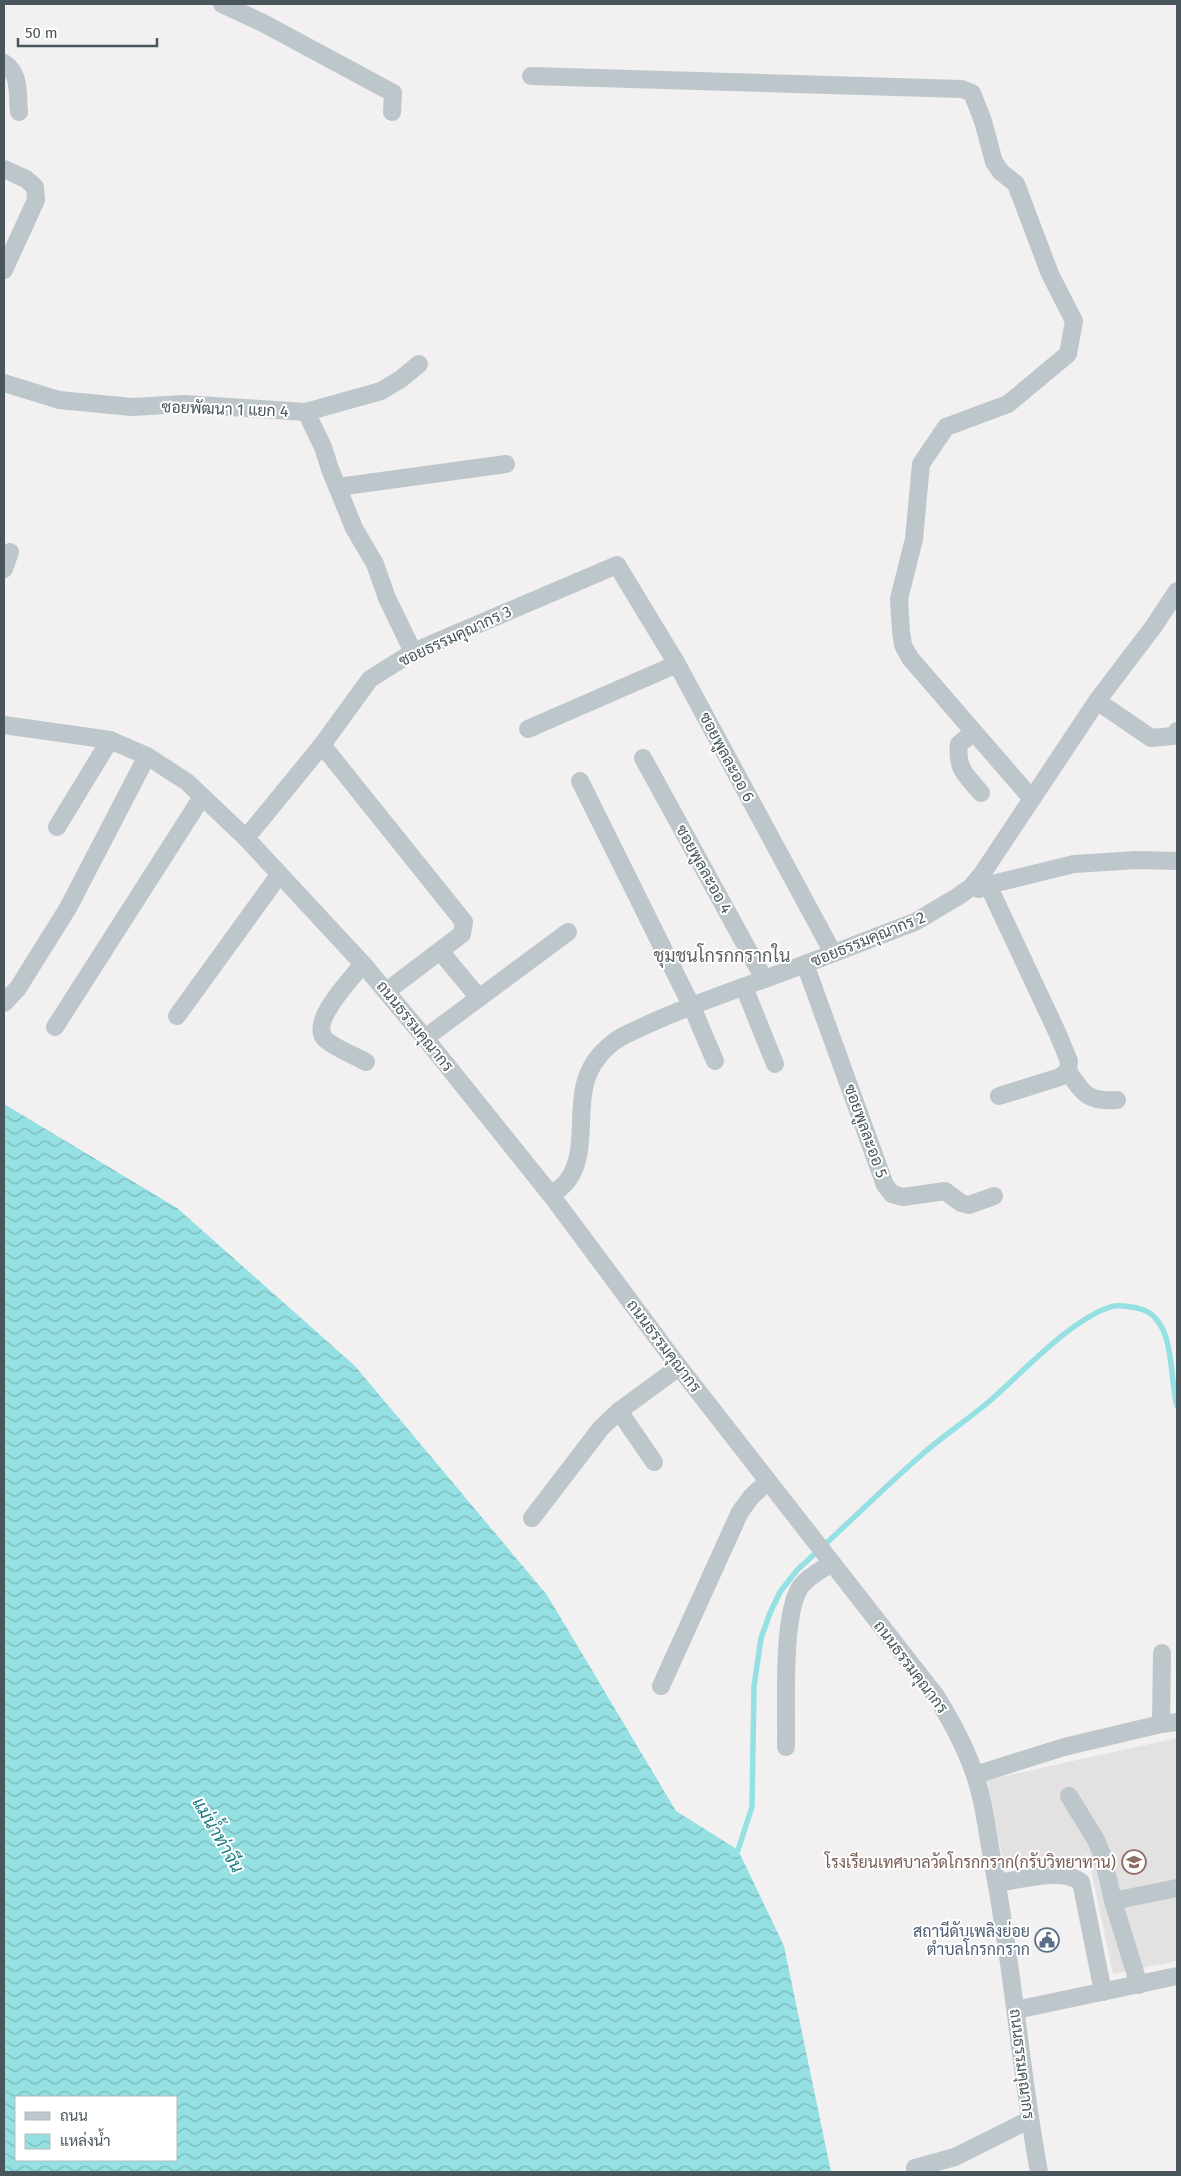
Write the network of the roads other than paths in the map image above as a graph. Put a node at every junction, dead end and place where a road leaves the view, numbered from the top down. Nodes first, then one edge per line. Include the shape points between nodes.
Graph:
1 (222, 4) edge
2 (4, 63) edge
3 (531, 76) dead end
4 (19, 112) dead end
5 (392, 112) dead end
6 (4, 169) edge
7 (4, 270) edge
8 (419, 364) dead end
9 (4, 383) edge
10 (306, 412) junction
11 (506, 464) dead end
12 (338, 487) junction
13 (10, 552) dead end
14 (617, 564) joint
15 (4, 569) edge
16 (1177, 591) edge
17 (413, 652) junction
18 (677, 664) junction
19 (1096, 700) junction
20 (4, 725) edge
21 (528, 729) dead end
22 (1177, 731) edge
23 (974, 732) junction
24 (110, 740) junction
25 (322, 745) junction
26 (147, 756) junction
27 (643, 758) dead end
28 (580, 781) dead end
29 (981, 793) dead end
30 (202, 797) junction
31 (1032, 799) junction
32 (57, 826) dead end
33 (246, 838) junction
34 (1177, 861) edge
35 (279, 875) junction
36 (988, 885) junction
37 (949, 902) junction
38 (568, 932) dead end
39 (440, 951) junction
40 (833, 953) junction
41 (363, 964) junction
42 (805, 964) junction
43 (764, 979) junction
44 (744, 987) junction
45 (387, 991) junction
46 (479, 998) junction
47 (4, 1003) edge
48 (692, 1007) junction
49 (177, 1016) dead end
50 (55, 1027) dead end
51 (425, 1038) junction
52 (715, 1061) dead end
53 (366, 1062) dead end
54 (775, 1064) dead end
55 (1068, 1071) junction
56 (999, 1096) dead end
57 (1117, 1100) dead end
58 (551, 1195) junction
59 (994, 1196) dead end
60 (679, 1367) junction
61 (619, 1411) junction
62 (654, 1462) dead end
63 (768, 1481) junction
64 (532, 1518) dead end
65 (829, 1560) junction
66 (1162, 1652) dead end
67 (661, 1686) dead end
68 (1169, 1724) edge
69 (786, 1747) dead end
70 (975, 1775) junction
71 (1069, 1796) dead end
72 (997, 1883) junction
73 (1177, 1888) edge
74 (1113, 1901) junction
75 (1177, 1976) edge
76 (1139, 1985) junction
77 (1103, 1992) junction
78 (1016, 2010) junction
79 (1029, 2120) junction
80 (915, 2168) dead end
81 (1039, 2172) edge

1 - 5 street via 393,93
2 - 4 street via 11,68 17,81
3 - 23 street via 962,89 972,93 994,162 1016,184 1050,274 1074,321 1068,354 1008,404 946,427 921,464 914,539 899,599 903,644 910,658
6 - 7 street via 35,187 36,200
8 - 10 street via 381,391
9 - 10 street, ซอยพัฒนา 1 แยก 4 via 59,400 132,407 184,404
10 - 12 street, ซอยพัฒนา 1 แยก 4
11 - 12 street
12 - 17 street, ซอยพัฒนา 1 แยก 4
13 - 15 street
14 - 17 street, ซอยธรรมคุณากร 3
14 - 18 street, ซอยพูลละออ 6
16 - 19 street, ซอยธรรมคุณากร 2
17 - 25 street, ซอยธรรมคุณากร 3 via 370,679
18 - 21 street
18 - 40 street, ซอยพูลละออ 6
19 - 22 street via 1151,738 1172,736
19 - 31 street, ซอยธรรมคุณากร 2
20 - 24 street, ถนนธรรมคุณากร
23 - 29 street via 958,744 957,757 960,768
23 - 31 street
24 - 26 street, ถนนธรรมคุณากร
24 - 32 street
25 - 33 street, ซอยธรรมคุณากร 3
25 - 39 street via 464,922 462,934
26 - 30 street, ถนนธรรมคุณากร via 187,782
26 - 47 street via 68,908 18,988
27 - 43 street, ซอยพูลละออ 4
28 - 48 street
30 - 33 street, ถนนธรรมคุณากร
30 - 50 street
31 - 37 street, ซอยธรรมคุณากร 2 via 982,874 970,888
33 - 35 street, ถนนธรรมคุณากร
34 - 36 street via 1074,864
35 - 41 street, ถนนธรรมคุณากร
35 - 49 street
36 - 37 street
36 - 55 street via 1057,1032 1069,1061
37 - 40 street, ซอยธรรมคุณากร 2 via 914,922
38 - 46 street
39 - 45 street
39 - 46 street
40 - 42 street, ซอยธรรมคุณากร 2
41 - 45 street, ถนนธรรมคุณากร
41 - 53 street via 334,1000 322,1021 321,1032 326,1040
42 - 43 street, ซอยธรรมคุณากร 2
42 - 59 street, ซอยพูลละออ 5 via 885,1185 892,1194 903,1197 945,1191 969,1205
43 - 44 street, ซอยธรรมคุณากร 2
44 - 48 street, ซอยธรรมคุณากร 2
44 - 54 street
45 - 51 street, ถนนธรรมคุณากร
46 - 51 street
48 - 52 street
48 - 58 street, ซอยธรรมคุณากร 2 via 623,1036 593,1064 583,1096 578,1156 568,1181
51 - 58 street, ถนนธรรมคุณากร
55 - 56 street via 1060,1077
55 - 57 street via 1082,1092 1091,1098
58 - 60 street, ถนนธรรมคุณากร
60 - 61 street
60 - 63 street, ถนนธรรมคุณากร
61 - 62 street
61 - 64 street via 601,1428
63 - 65 street, ถนนธรรมคุณากร
63 - 67 street via 740,1512
65 - 69 street via 801,1587 788,1626
65 - 70 street, ถนนธรรมคุณากร via 936,1696 956,1730
66 - 68 street
68 - 70 street via 1064,1747
70 - 72 street, ถนนธรรมคุณากร
71 - 74 street via 1096,1840
72 - 77 street via 1062,1874 1074,1876 1081,1882
72 - 78 street, ถนนธรรมคุณากร
73 - 74 street
74 - 76 street
75 - 76 street
76 - 77 street
77 - 78 street
78 - 79 street, ถนนธรรมคุณากร
79 - 80 street via 956,2157
79 - 81 street, ถนนธรรมคุณากร

